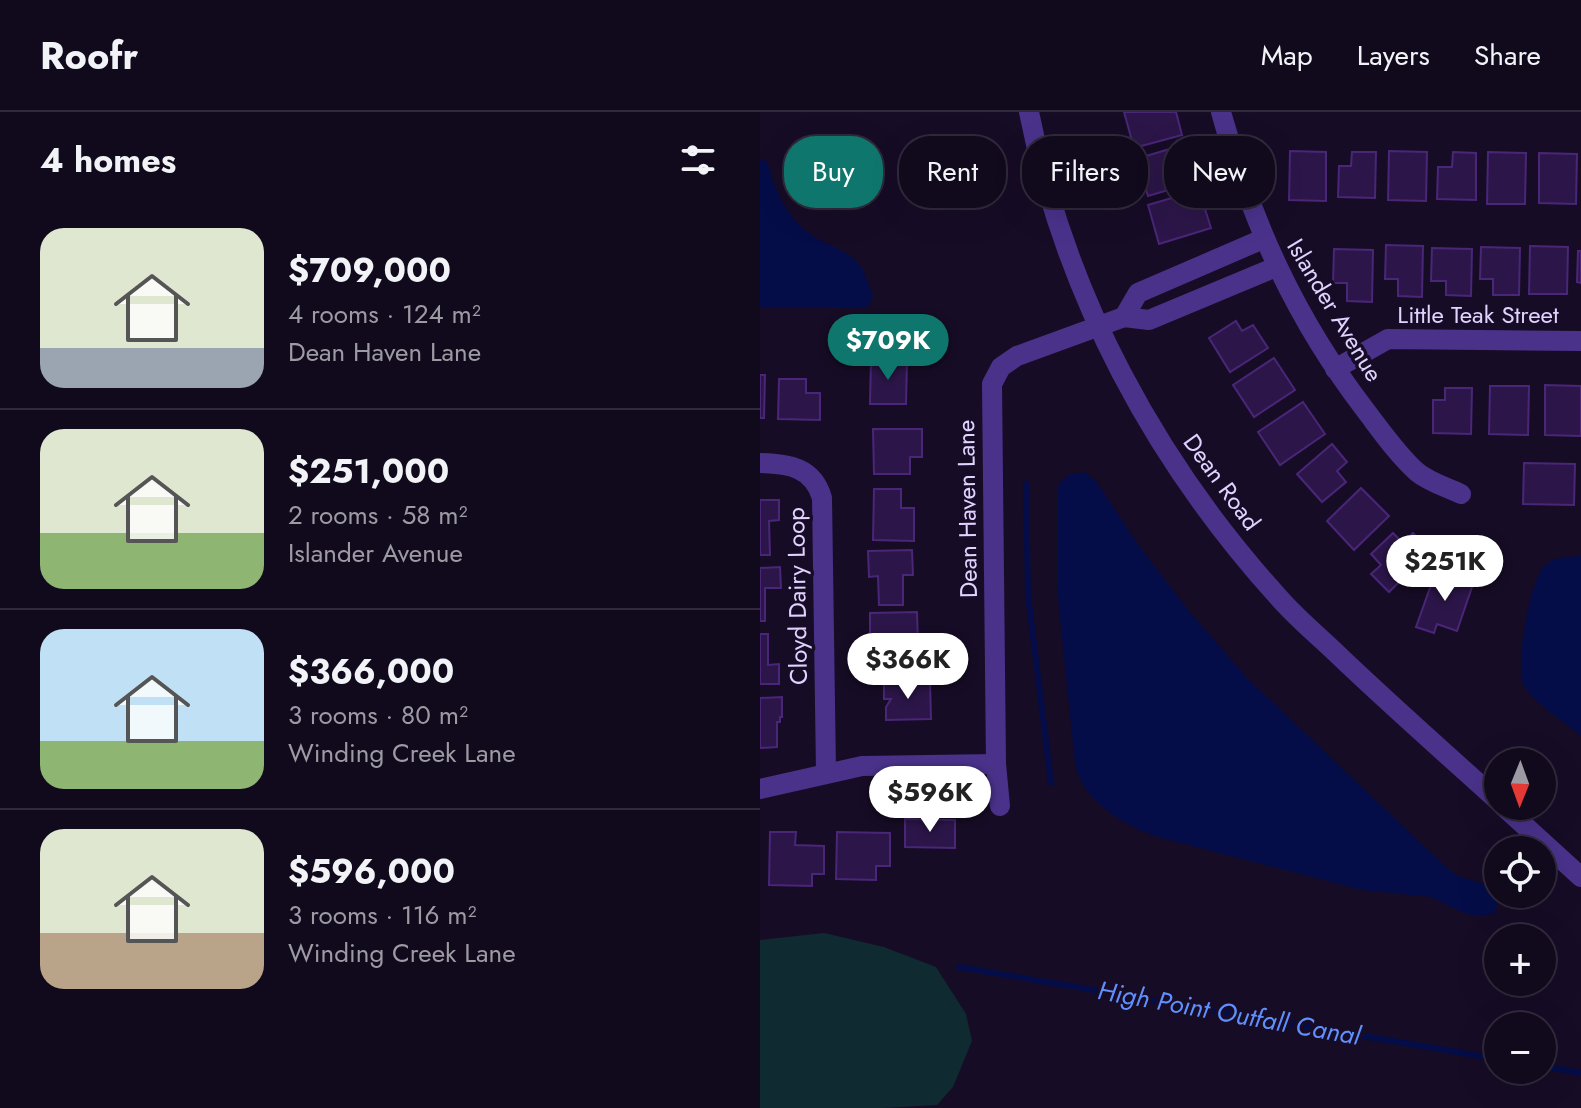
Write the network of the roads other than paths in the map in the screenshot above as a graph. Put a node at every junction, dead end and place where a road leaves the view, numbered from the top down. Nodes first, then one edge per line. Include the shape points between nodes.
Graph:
1 (1029, 112) edge
2 (1221, 112) edge
3 (1263, 239) junction
4 (1276, 267) junction
5 (1124, 317) junction
6 (1098, 327) junction
7 (1581, 341) edge
8 (1335, 369) junction
9 (760, 463) edge
10 (1461, 494) dead end
11 (996, 764) junction
12 (826, 772) junction
13 (1484, 788) edge
14 (760, 789) edge
15 (1000, 806) dead end
16 (1518, 820) edge
17 (1581, 877) edge

1 - 6 street, Dean Road via 1053,209
2 - 3 street, Islander Avenue
3 - 4 street, Islander Avenue
3 - 5 street via 1138,293
4 - 5 street via 1149,320
4 - 8 street, Islander Avenue
5 - 6 street, Dean Haven Lane
6 - 11 street, Dean Haven Lane via 1017,356 1001,367 992,384
6 - 13 street, Dean Road via 1162,444 1229,539 1282,602
7 - 8 street, Little Teak Street via 1393,338
8 - 10 street, Islander Avenue via 1415,470
9 - 12 street, Cloyd Dairy Loop via 798,467 813,479 822,498
11 - 12 street via 877,765
11 - 15 street, Dean Haven Lane
12 - 14 street
16 - 17 street

